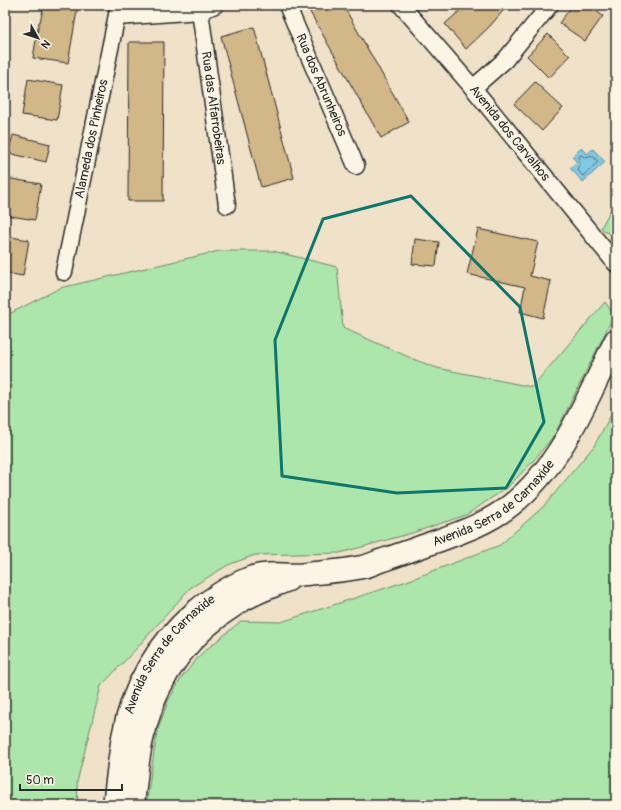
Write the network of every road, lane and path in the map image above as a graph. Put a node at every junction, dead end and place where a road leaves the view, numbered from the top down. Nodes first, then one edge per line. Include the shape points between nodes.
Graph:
1 (215, 5) edge
2 (287, 5) edge
3 (550, 5) edge
4 (407, 7) edge
5 (118, 11) edge
6 (200, 11) junction
7 (473, 88) junction
8 (356, 166) dead end
9 (227, 205) dead end
10 (616, 264) edge
11 (64, 272) dead end
12 (616, 340) edge
13 (300, 575) junction
14 (114, 805) edge
15 (132, 805) edge

1 - 6 street
2 - 8 street, Rua dos Abrunheiros
3 - 7 street via 505,60
4 - 7 street, Avenida dos Carvalhos
5 - 6 street
5 - 11 street, Alameda dos Pinheiros
6 - 9 street, Rua das Alfarrobeiras
7 - 10 street, Avenida dos Carvalhos
12 - 13 street, Avenida Serra de Carnaxide via 564,443 550,465 510,506 469,530 363,567
13 - 14 street, Avenida Serra de Carnaxide via 272,573 229,589 206,603 162,646 135,694 123,738
13 - 15 street, Avenida Serra de Carnaxide via 239,602 200,632 180,654 155,695 146,723

